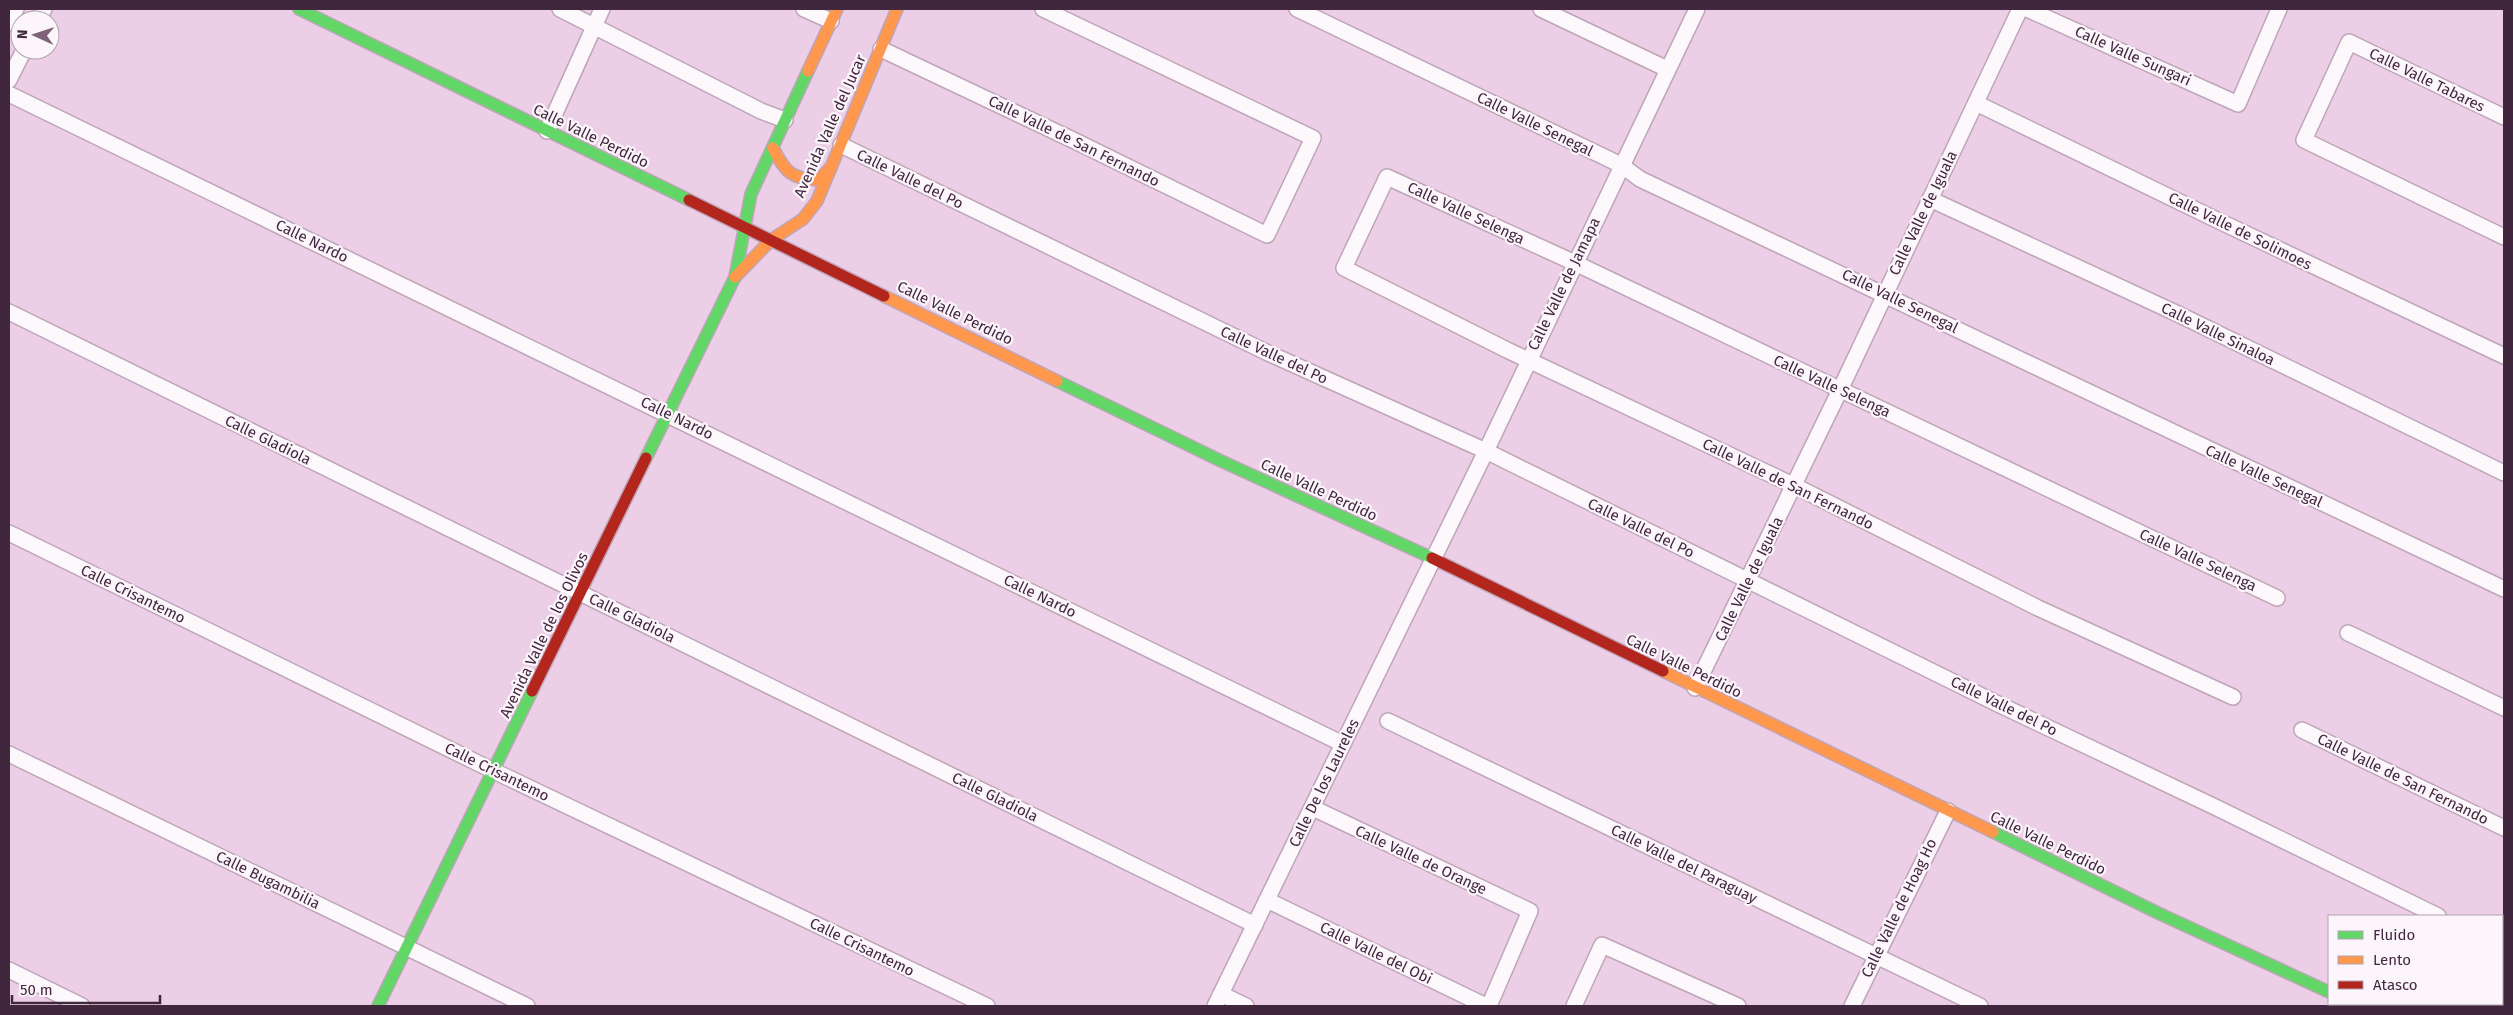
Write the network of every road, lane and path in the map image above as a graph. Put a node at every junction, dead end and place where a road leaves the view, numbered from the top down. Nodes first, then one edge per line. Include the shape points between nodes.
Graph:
1 (16, 9) edge
2 (299, 9) edge
3 (560, 9) edge
4 (602, 9) edge
5 (804, 9) edge
6 (897, 9) edge
7 (1044, 9) edge
8 (1297, 9) edge
9 (1541, 9) edge
10 (1697, 9) edge
11 (2020, 9) edge
12 (2027, 9) edge
13 (2279, 9) edge
14 (834, 15) edge
15 (9, 23) edge
16 (595, 26) junction
17 (880, 49) junction
18 (19, 60) edge
19 (1666, 69) junction
20 (9, 80) edge
21 (9, 94) edge
22 (1976, 103) junction
23 (2504, 117) edge
24 (784, 120) junction
25 (547, 131) junction
26 (841, 145) junction
27 (773, 148) junction
28 (1621, 165) junction
29 (831, 167) junction
30 (1930, 199) junction
31 (745, 228) junction
32 (2504, 237) edge
33 (771, 240) junction
34 (1575, 263) junction
35 (1344, 268) joint
36 (735, 277) junction
37 (1884, 293) junction
38 (9, 312) edge
39 (2504, 356) edge
40 (1528, 359) junction
41 (1840, 390) junction
42 (669, 414) junction
43 (1486, 451) junction
44 (2504, 473) edge
45 (1793, 485) junction
46 (9, 533) edge
47 (1432, 558) junction
48 (1749, 581) junction
49 (2504, 590) edge
50 (582, 594) junction
51 (2277, 598) dead end
52 (2348, 633) dead end
53 (1696, 688) junction
54 (2233, 697) dead end
55 (2504, 708) edge
56 (1388, 721) dead end
57 (2302, 730) dead end
58 (1344, 744) junction
59 (9, 754) edge
60 (494, 770) junction
61 (1312, 808) junction
62 (1948, 811) junction
63 (2504, 828) edge
64 (1267, 900) junction
65 (2436, 915) edge
66 (1254, 925) junction
67 (406, 948) junction
68 (1875, 956) junction
69 (9, 970) edge
70 (2328, 992) edge
71 (1218, 1000) edge
72 (82, 1006) edge
73 (378, 1006) edge
74 (527, 1006) edge
75 (987, 1006) edge
76 (1246, 1006) edge
77 (1488, 1006) edge
78 (1574, 1006) edge
79 (1738, 1006) edge
80 (1852, 1006) edge
81 (1980, 1006) edge

1 - 15 street
2 - 25 street, Calle Valle Perdido
3 - 16 street
4 - 16 street
5 - 14 street
6 - 17 street, Avenida Valle del Jucar
7 - 17 street, Calle Valle de San Fernando via 1313,138 1267,235
8 - 28 street, Calle Valle Senegal
9 - 19 street
10 - 19 street, Calle Valle de Jamapa
11 - 22 street, Calle Valle de Iguala
12 - 13 street, Calle Valle Sungari via 2238,104
14 - 24 street
16 - 24 street
16 - 25 street
17 - 26 street, Avenida Valle del Jucar
18 - 20 street
19 - 28 street, Calle Valle de Jamapa
21 - 42 street, Calle Nardo
22 - 30 street, Calle Valle de Iguala
22 - 39 street, Calle Valle de Solimoes
23 - 32 street, Calle Valle Tabares via 2349,42 2304,140
24 - 27 street
25 - 31 street, Calle Valle Perdido
26 - 29 street, Avenida Valle del Jucar
26 - 43 street, Calle Valle del Po via 1268,354
27 - 29 street via 784,170 800,180 819,180
27 - 31 street via 751,194
28 - 34 street, Calle Valle de Jamapa
28 - 37 street, Calle Valle Senegal via 1640,179
29 - 33 street, Avenida Valle del Jucar via 817,201 803,218
30 - 37 street, Calle Valle de Iguala
30 - 44 street, Calle Valle Sinaloa via 2178,314
31 - 33 street, Calle Valle Perdido
31 - 36 street, Avenida Valle de los Olivos
33 - 36 street, Avenida Valle de los Olivos
33 - 47 street, Calle Valle Perdido via 1211,456
34 - 35 street, Calle Valle Selenga via 1387,177
34 - 40 street, Calle Valle de Jamapa
34 - 41 street, Calle Valle Selenga
35 - 40 street, Calle Valle de San Fernando
36 - 42 street, Avenida Valle de los Olivos
37 - 41 street, Calle Valle de Iguala
37 - 49 street, Calle Valle Senegal
38 - 50 street, Calle Gladiola
40 - 43 street, Calle Valle de Jamapa
40 - 45 street, Calle Valle de San Fernando
41 - 45 street, Calle Valle de Iguala
41 - 51 street, Calle Valle Selenga
42 - 50 street, Avenida Valle de los Olivos
42 - 58 street, Calle Nardo
43 - 47 street, Calle Valle de Jamapa
43 - 48 street, Calle Valle del Po
45 - 48 street, Calle Valle de Iguala
45 - 54 street, Calle Valle de San Fernando via 2038,608
46 - 60 street, Calle Crisantemo
47 - 53 street, Calle Valle Perdido
47 - 58 street, Calle De los Laureles
48 - 53 street, Calle Valle de Iguala
48 - 65 street, Calle Valle del Po
50 - 60 street, Avenida Valle de los Olivos
50 - 66 street, Calle Gladiola
52 - 55 street
53 - 62 street, Calle Valle Perdido
56 - 68 street, Calle Valle del Paraguay
57 - 63 street, Calle Valle de San Fernando
58 - 61 street, Calle De los Laureles
59 - 67 street, Calle Bugambilia
60 - 67 street, Avenida Valle de los Olivos
60 - 75 street, Calle Crisantemo
61 - 64 street, Calle De los Laureles
61 - 77 street, Calle Valle de Orange via 1530,911
62 - 68 street, Calle Valle de Hoag Ho
62 - 70 street, Calle Valle Perdido
64 - 66 street, Calle De los Laureles
64 - 77 street, Calle Valle del Obi
66 - 71 street, Calle De los Laureles
67 - 73 street, Avenida Valle de los Olivos
67 - 74 street, Calle Bugambilia
68 - 80 street, Calle Valle de Hoag Ho
68 - 81 street, Calle Valle del Paraguay
69 - 72 street
71 - 76 street
78 - 79 street via 1602,945

